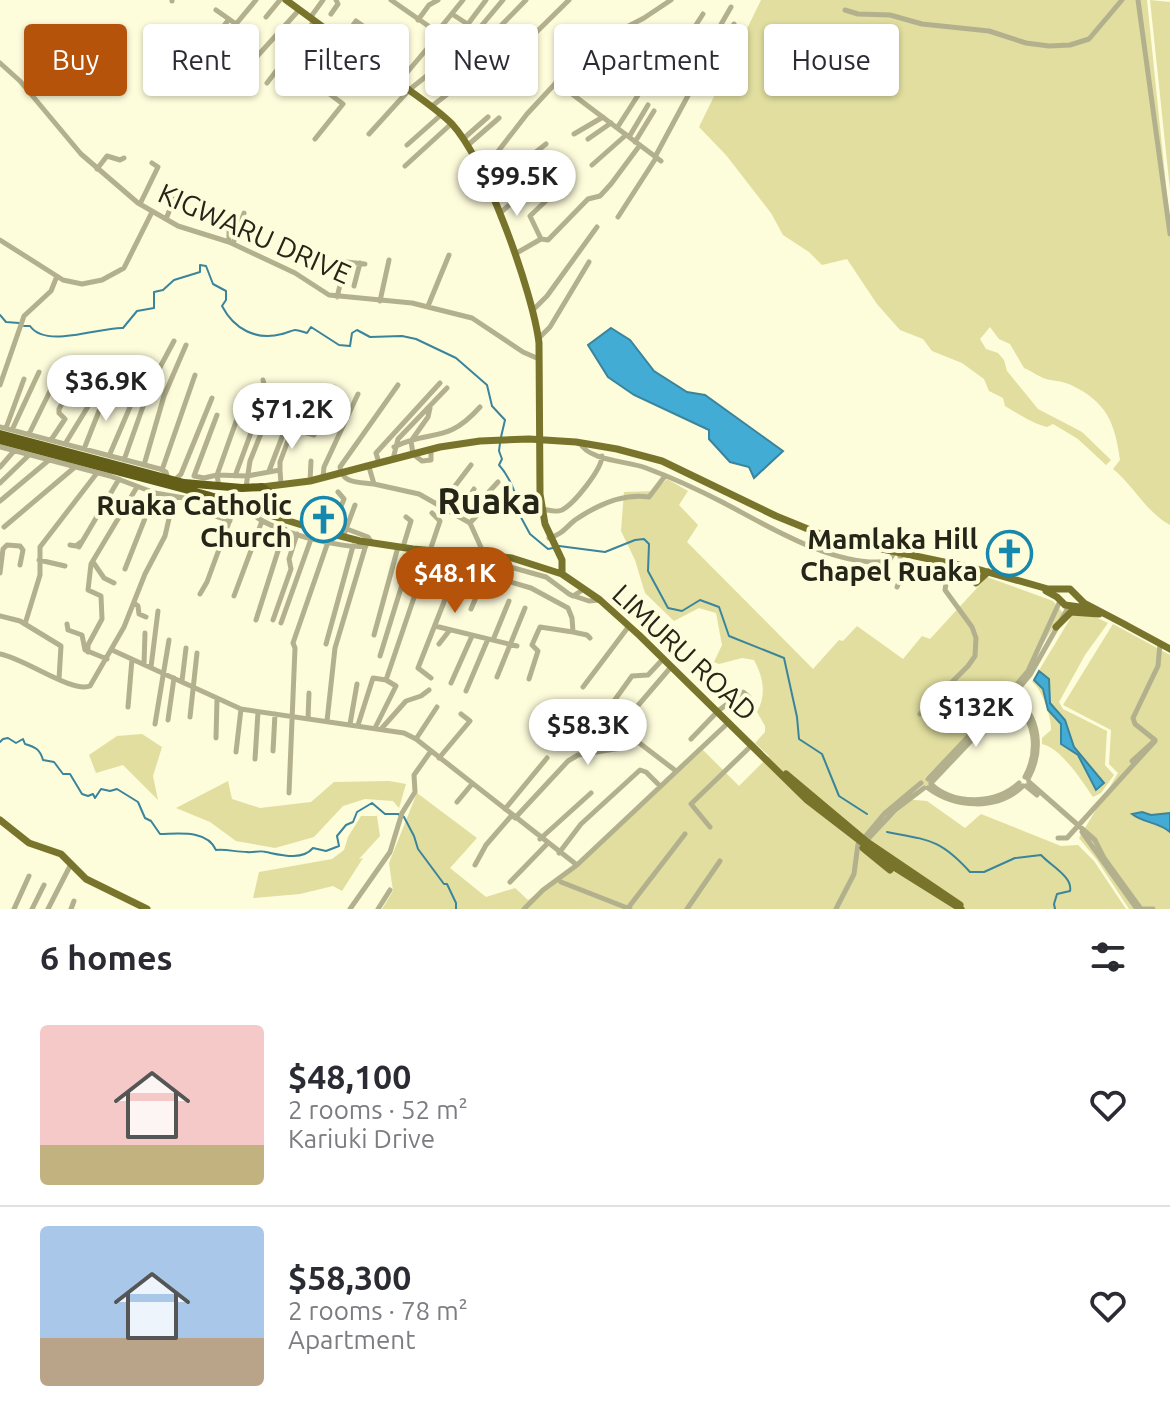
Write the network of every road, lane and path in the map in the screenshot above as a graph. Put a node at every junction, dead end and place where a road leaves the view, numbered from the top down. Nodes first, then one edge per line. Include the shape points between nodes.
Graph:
1 (256, 0) edge
2 (283, 0) edge
3 (323, 0) edge
4 (336, 0) edge
5 (391, 0) edge
6 (438, 0) edge
7 (463, 0) edge
8 (486, 0) edge
9 (503, 0) edge
10 (526, 0) edge
11 (569, 0) edge
12 (671, 0) edge
13 (1122, 0) edge
14 (1138, 0) edge
15 (731, 7) dead end
16 (216, 10) dead end
17 (299, 10) junction
18 (845, 10) dead end
19 (331, 14) dead end
20 (452, 14) junction
21 (703, 14) dead end
22 (266, 17) dead end
23 (229, 19) junction
24 (312, 19) junction
25 (418, 20) junction
26 (225, 24) edge
27 (236, 24) joint
28 (319, 24) edge
29 (444, 24) edge
30 (468, 24) joint
31 (485, 24) edge
32 (503, 24) edge
33 (631, 24) edge
34 (697, 24) edge
35 (722, 24) edge
36 (425, 26) edge
37 (425, 49) edge
38 (259, 54) edge
39 (0, 63) edge
40 (409, 69) edge
41 (425, 77) edge
42 (267, 83) dead end
43 (554, 84) edge
44 (409, 90) joint
45 (332, 96) edge
46 (404, 96) edge
47 (575, 96) edge
48 (638, 96) edge
49 (685, 96) edge
50 (648, 105) dead end
51 (432, 106) junction
52 (654, 111) dead end
53 (442, 114) junction
54 (488, 117) dead end
55 (603, 117) junction
56 (499, 118) dead end
57 (611, 123) junction
58 (451, 124) junction
59 (617, 128) junction
60 (369, 134) dead end
61 (574, 134) dead end
62 (628, 136) junction
63 (315, 139) dead end
64 (588, 139) dead end
65 (466, 142) junction
66 (546, 144) dead end
67 (638, 144) junction
68 (407, 145) dead end
69 (124, 158) dead end
70 (657, 159) junction
71 (560, 161) dead end
72 (152, 163) dead end
73 (592, 165) dead end
74 (405, 166) dead end
75 (97, 169) junction
76 (482, 172) junction
77 (570, 178) dead end
78 (489, 189) junction
79 (174, 199) dead end
80 (140, 204) junction
81 (152, 212) junction
82 (244, 213) dead end
83 (499, 214) junction
84 (618, 217) dead end
85 (166, 219) junction
86 (229, 223) dead end
87 (597, 227) dead end
88 (1170, 234) edge
89 (541, 239) junction
90 (0, 240) edge
91 (231, 243) junction
92 (514, 254) junction
93 (449, 255) dead end
94 (389, 260) dead end
95 (589, 262) dead end
96 (57, 276) junction
97 (354, 286) dead end
98 (337, 297) junction
99 (380, 301) junction
100 (428, 306) junction
101 (533, 310) junction
102 (539, 338) junction
103 (174, 341) dead end
104 (186, 345) dead end
105 (129, 358) dead end
106 (539, 359) junction
107 (39, 372) dead end
108 (80, 372) dead end
109 (195, 375) dead end
110 (24, 379) dead end
111 (263, 380) dead end
112 (54, 383) dead end
113 (440, 383) dead end
114 (0, 385) edge
115 (398, 385) dead end
116 (334, 387) dead end
117 (279, 388) dead end
118 (447, 388) dead end
119 (358, 394) dead end
120 (212, 398) dead end
121 (92, 400) dead end
122 (133, 400) dead end
123 (302, 403) dead end
124 (433, 403) junction
125 (480, 407) dead end
126 (217, 415) dead end
127 (238, 416) dead end
128 (289, 419) dead end
129 (293, 429) junction
130 (4, 432) edge
131 (29, 434) junction
132 (50, 440) junction
133 (411, 441) junction
134 (65, 444) junction
135 (0, 447) edge
136 (394, 447) junction
137 (595, 447) junction
138 (84, 449) junction
139 (622, 450) junction
140 (14, 451) junction
141 (413, 454) junction
142 (29, 455) junction
143 (109, 456) junction
144 (345, 456) junction
145 (602, 456) junction
146 (328, 459) junction
147 (393, 459) junction
148 (50, 460) junction
149 (124, 460) junction
150 (619, 460) junction
151 (311, 461) dead end
152 (379, 463) junction
153 (144, 465) junction
154 (471, 465) dead end
155 (0, 467) edge
156 (75, 467) junction
157 (369, 467) junction
158 (162, 470) junction
159 (280, 470) junction
160 (268, 471) junction
161 (97, 473) junction
162 (341, 474) junction
163 (217, 475) junction
164 (235, 476) junction
165 (247, 476) junction
166 (665, 476) junction
167 (174, 478) junction
168 (323, 478) junction
169 (119, 479) junction
170 (192, 480) junction
171 (310, 481) junction
172 (498, 482) dead end
173 (0, 483) edge
174 (374, 484) junction
175 (283, 485) junction
176 (137, 487) junction
177 (219, 487) junction
178 (262, 487) junction
179 (244, 488) junction
180 (474, 489) dead end
181 (338, 492) dead end
182 (155, 493) junction
183 (174, 497) junction
184 (272, 500) junction
185 (0, 501) edge
186 (355, 505) dead end
187 (241, 506) junction
188 (439, 507) junction
189 (475, 507) junction
190 (542, 509) junction
191 (432, 513) dead end
192 (215, 516) dead end
193 (261, 516) junction
194 (406, 517) dead end
195 (281, 519) junction
196 (230, 521) junction
197 (470, 523) junction
198 (4, 527) dead end
199 (285, 529) junction
200 (345, 533) junction
201 (297, 534) junction
202 (329, 538) junction
203 (311, 539) junction
204 (368, 544) junction
205 (552, 544) junction
206 (70, 545) dead end
207 (353, 546) junction
208 (400, 547) junction
209 (413, 549) junction
210 (430, 551) junction
211 (459, 552) junction
212 (484, 554) junction
213 (896, 554) junction
214 (512, 558) junction
215 (493, 559) junction
216 (39, 560) junction
217 (559, 560) junction
218 (93, 561) junction
219 (949, 564) junction
220 (20, 565) dead end
221 (65, 566) dead end
222 (968, 567) junction
223 (510, 568) junction
224 (546, 568) junction
225 (125, 569) dead end
226 (988, 572) junction
227 (0, 573) edge
228 (560, 573) junction
229 (497, 578) dead end
230 (1018, 580) junction
231 (114, 583) dead end
232 (897, 587) dead end
233 (584, 589) junction
234 (1064, 590) junction
235 (200, 594) dead end
236 (570, 595) junction
237 (1077, 595) junction
238 (234, 596) dead end
239 (600, 600) junction
240 (1060, 600) junction
241 (509, 601) dead end
242 (134, 603) junction
243 (560, 604) junction
244 (1071, 606) junction
245 (525, 608) dead end
246 (471, 609) dead end
247 (158, 611) dead end
248 (1099, 614) junction
249 (0, 616) edge
250 (146, 617) dead end
251 (256, 620) dead end
252 (273, 620) dead end
253 (1057, 622) junction
254 (281, 623) dead end
255 (25, 624) junction
256 (67, 624) dead end
257 (1126, 625) junction
258 (435, 626) junction
259 (629, 626) junction
260 (449, 631) junction
261 (573, 632) junction
262 (145, 633) dead end
263 (374, 635) dead end
264 (472, 636) junction
265 (590, 638) dead end
266 (169, 640) dead end
267 (490, 640) junction
268 (326, 644) dead end
269 (439, 644) dead end
270 (509, 644) junction
271 (1160, 644) junction
272 (517, 646) dead end
273 (186, 648) dead end
274 (1170, 649) edge
275 (112, 650) junction
276 (88, 652) junction
277 (197, 653) dead end
278 (0, 654) edge
279 (380, 656) dead end
280 (664, 658) junction
281 (107, 659) junction
282 (132, 659) junction
283 (144, 664) junction
284 (672, 666) junction
285 (151, 667) junction
286 (163, 672) junction
287 (497, 677) dead end
288 (174, 678) junction
289 (431, 678) dead end
290 (59, 679) junction
291 (529, 679) dead end
292 (386, 680) junction
293 (182, 681) junction
294 (451, 683) dead end
295 (357, 684) dead end
296 (195, 687) junction
297 (583, 687) dead end
298 (429, 690) dead end
299 (466, 691) dead end
300 (309, 693) dead end
301 (749, 697) dead end
302 (1010, 698) junction
303 (217, 699) junction
304 (614, 701) dead end
305 (128, 707) dead end
306 (437, 707) dead end
307 (241, 709) junction
308 (635, 709) dead end
309 (718, 711) junction
310 (258, 712) junction
311 (275, 714) junction
312 (461, 714) dead end
313 (920, 714) dead end
314 (190, 717) dead end
315 (292, 717) junction
316 (308, 718) junction
317 (168, 720) dead end
318 (327, 721) junction
319 (729, 722) junction
320 (155, 724) dead end
321 (350, 724) junction
322 (358, 725) junction
323 (378, 728) junction
324 (216, 738) dead end
325 (416, 739) junction
326 (691, 739) dead end
327 (752, 744) junction
328 (273, 751) dead end
329 (431, 751) junction
330 (236, 752) dead end
331 (439, 758) junction
332 (547, 758) dead end
333 (255, 759) dead end
334 (775, 766) junction
335 (676, 771) junction
336 (1025, 782) junction
337 (472, 784) junction
338 (927, 784) junction
339 (660, 786) junction
340 (289, 793) dead end
341 (591, 793) dead end
342 (457, 802) dead end
343 (505, 809) junction
344 (513, 816) junction
345 (0, 820) edge
346 (1077, 825) junction
347 (710, 827) dead end
348 (685, 834) dead end
349 (540, 839) junction
350 (867, 839) junction
351 (547, 844) junction
352 (559, 853) junction
353 (720, 861) dead end
354 (71, 864) junction
355 (475, 865) dead end
356 (577, 865) junction
357 (29, 876) dead end
358 (510, 882) dead end
359 (561, 882) dead end
360 (44, 885) dead end
361 (390, 890) dead end
362 (74, 901) dead end
363 (629, 908) edge
364 (960, 908) edge
365 (14, 909) edge
366 (32, 909) edge
367 (48, 909) edge
368 (71, 909) edge
369 (147, 909) edge
370 (350, 909) edge
371 (378, 909) edge
372 (524, 909) edge
373 (687, 909) edge
374 (836, 909) edge
375 (1140, 909) edge
376 (1153, 909) edge

1 - 27 street
2 - 17 main road
2 - 22 street
3 - 24 street
4 - 19 street
5 - 25 street
6 - 25 street
7 - 20 street
8 - 30 street
9 - 31 street
10 - 32 street
11 - 51 street via 505,62 494,58
12 - 33 street
13 - 18 street via 1089,39 1049,46 989,31
14 - 88 street
15 - 35 street
16 - 23 street
17 - 24 main road
17 - 38 street
20 - 29 street
20 - 30 street
21 - 34 street
23 - 26 street
23 - 27 street
24 - 28 main road
24 - 42 street
25 - 36 street
37 - 40 street
39 - 75 street, KIGWARU DRIVE
41 - 44 street
43 - 76 street
44 - 51 main road
45 - 63 street via 343,104
46 - 60 street
47 - 55 street
48 - 59 street
49 - 70 street
50 - 62 street
51 - 53 main road
52 - 67 street
53 - 58 main road
53 - 68 street
54 - 65 street
55 - 57 street
55 - 61 street
56 - 65 street
57 - 59 street
57 - 64 street
58 - 65 main road
58 - 74 street
59 - 62 street
62 - 67 street
62 - 73 street
65 - 76 main road
66 - 78 street
67 - 70 street
67 - 89 street via 600,196 588,199 548,240
69 - 75 street via 107,156
70 - 84 street
71 - 83 street
72 - 80 street via 158,167
75 - 80 street, KIGWARU DRIVE
76 - 78 main road
77 - 89 street via 530,216
78 - 83 main road
79 - 85 street
80 - 81 street, KIGWARU DRIVE
81 - 85 street, KIGWARU DRIVE
81 - 96 street via 118,272 82,284
82 - 91 street
83 - 92 main road
85 - 91 street, KIGWARU DRIVE
86 - 91 street
87 - 101 street
89 - 92 street
90 - 96 street
91 - 98 street, KIGWARU DRIVE
92 - 101 main road
93 - 100 street
94 - 99 street
95 - 102 street
96 - 114 street via 51,291 24,316
97 - 98 street via 363,264 345,263
98 - 99 street, KIGWARU DRIVE
99 - 100 street, KIGWARU DRIVE
100 - 106 street, KIGWARU DRIVE via 472,318
101 - 102 main road
102 - 106 main road
103 - 149 street via 151,384
104 - 153 street
105 - 138 street
106 - 190 main road
107 - 130 street
108 - 132 street via 59,409 65,419
109 - 158 street
110 - 130 street
111 - 164 street via 266,392
112 - 131 street
113 - 152 street via 376,453
115 - 144 street
116 - 129 street via 314,435
117 - 165 street
118 - 124 street
119 - 146 street
120 - 167 street
121 - 134 street
122 - 143 street
123 - 129 street
124 - 133 street
124 - 136 street
125 - 133 street via 451,432
126 - 170 street
127 - 163 street
128 - 160 street
129 - 159 street
130 - 131 street
130 - 167 highway
130 - 187 highway
131 - 132 street
132 - 134 street
133 - 136 street
133 - 141 street
134 - 138 street
135 - 140 street
136 - 147 street
137 - 139 main road
137 - 141 main road via 502,439
137 - 145 street
138 - 143 street
139 - 150 street
139 - 213 main road via 662,461 813,532
140 - 142 street
140 - 155 street
141 - 147 main road
142 - 148 street
142 - 173 street
143 - 149 street
144 - 146 street
144 - 162 street
145 - 150 street
145 - 190 street via 601,467 566,508
146 - 168 street
147 - 152 main road
148 - 156 street
148 - 185 street
149 - 153 street
150 - 166 street
151 - 171 street
152 - 157 main road
153 - 158 street
154 - 188 street
156 - 161 street
156 - 198 street
157 - 162 main road
157 - 174 street
158 - 167 street
159 - 160 street
159 - 175 street
160 - 165 street
161 - 169 street
161 - 216 street via 40,547
162 - 168 main road
162 - 174 street via 349,481
163 - 164 street
163 - 170 street
163 - 177 street
164 - 165 street
165 - 179 street
166 - 205 street via 649,497 611,500 577,519
166 - 213 street via 825,551 881,562
167 - 170 highway
168 - 171 main road
169 - 176 street
169 - 206 street via 81,545
170 - 177 highway
171 - 175 main road
172 - 189 street
174 - 188 street via 408,490
175 - 178 main road
175 - 184 main road
176 - 182 street
176 - 218 street
177 - 179 highway
178 - 179 highway
178 - 184 highway
179 - 187 highway via 238,495
180 - 189 street via 465,503
181 - 202 street via 344,499
182 - 183 street
182 - 225 street
183 - 187 street
183 - 242 street via 165,536
184 - 193 highway
184 - 195 main road
186 - 200 street
187 - 193 highway
187 - 196 street
188 - 197 street
189 - 197 street via 480,512
190 - 205 main road
191 - 210 street via 440,519
192 - 196 street
193 - 195 main road, LIMURU ROAD
193 - 199 street
193 - 238 street
194 - 208 street via 411,521
195 - 202 main road, LIMURU ROAD
196 - 235 street
197 - 212 street
199 - 201 street
199 - 251 street
200 - 202 main road, LIMURU ROAD
200 - 204 main road, LIMURU ROAD
201 - 203 street
201 - 252 street
202 - 203 street
202 - 207 street
202 - 315 street via 293,643
203 - 254 street
204 - 207 street
204 - 208 main road, LIMURU ROAD
204 - 318 street via 335,648
205 - 217 main road
207 - 268 street
208 - 209 main road, LIMURU ROAD
208 - 263 street
209 - 210 main road, LIMURU ROAD
209 - 279 street
210 - 211 main road, LIMURU ROAD
210 - 292 street
211 - 212 main road, LIMURU ROAD
211 - 258 street
212 - 215 main road, LIMURU ROAD
213 - 219 main road
213 - 232 street via 905,568
214 - 215 main road, LIMURU ROAD
214 - 223 street
214 - 224 main road, LIMURU ROAD
215 - 223 street
215 - 246 street
216 - 221 street
216 - 255 street via 40,575
217 - 224 main road
217 - 228 main road
218 - 231 street
218 - 276 street via 88,590 101,597 102,617
219 - 222 main road
219 - 313 street via 945,590 972,627 975,656
220 - 227 street via 23,550 7,545
222 - 226 main road
222 - 226 main road via 976,582
223 - 236 street via 546,577
224 - 228 main road, LIMURU ROAD
226 - 230 main road
228 - 233 main road, LIMURU ROAD
229 - 243 street
230 - 234 main road
230 - 240 main road
233 - 236 street
233 - 239 main road, LIMURU ROAD
234 - 237 main road
234 - 240 main road
236 - 239 street
236 - 243 street
237 - 244 main road
237 - 257 main road
239 - 259 main road, LIMURU ROAD
240 - 244 main road
240 - 253 street
241 - 267 street
242 - 250 street
242 - 275 street
243 - 261 street via 569,609
244 - 248 main road
244 - 253 street
245 - 270 street
247 - 285 street
248 - 253 main road via 1073,611
248 - 257 main road
249 - 255 street
253 - 302 street
255 - 290 street via 61,646
256 - 276 street via 68,630 82,635
257 - 271 main road
258 - 260 street
258 - 289 street via 418,668
259 - 280 main road, LIMURU ROAD
259 - 297 street
260 - 264 street
260 - 269 street
261 - 265 street
261 - 291 street via 540,627 532,645 538,651
262 - 283 street
264 - 267 street
264 - 294 street
266 - 286 street
267 - 270 street
267 - 299 street
270 - 272 street
270 - 287 street
271 - 274 main road
271 - 346 street via 1158,666 1133,720 1155,741
273 - 293 street
275 - 281 street
275 - 282 street
276 - 281 street
277 - 296 street
278 - 290 street
280 - 284 main road, LIMURU ROAD
280 - 304 street via 648,675 632,676
281 - 290 street via 87,687
282 - 283 street
282 - 305 street
283 - 285 street
284 - 308 street
284 - 309 main road, LIMURU ROAD
285 - 286 street
286 - 288 street
286 - 320 street
288 - 293 street
288 - 317 street
292 - 322 street via 373,678
292 - 323 street via 396,686
293 - 296 street
295 - 321 street
296 - 303 street
296 - 314 street
298 - 323 street via 406,701
300 - 316 street
301 - 309 street via 742,692
302 - 336 street via 1029,711 1036,727 1036,762
302 - 338 street
303 - 307 street
303 - 324 street
306 - 325 street
307 - 310 street
307 - 330 street
309 - 319 main road, LIMURU ROAD
309 - 326 street
310 - 311 street
310 - 333 street
311 - 315 street
311 - 328 street
312 - 331 street via 469,723
315 - 316 street
315 - 340 street
316 - 318 street
318 - 321 street
319 - 327 main road, LIMURU ROAD
319 - 335 street
321 - 322 street
322 - 323 street
323 - 325 street
325 - 329 street
327 - 334 main road, LIMURU ROAD
327 - 347 street via 691,804
329 - 331 street
329 - 370 street via 414,775 415,792 390,852
331 - 337 street
332 - 343 street
334 - 350 main road, LIMURU ROAD
334 - 350 main road, LIMURU ROAD via 798,792
335 - 339 street
335 - 344 street via 638,742 585,753 568,761
336 - 338 street via 986,800
336 - 346 street
337 - 342 street
337 - 343 street
338 - 350 street
339 - 352 street via 640,770 581,824
339 - 356 street
341 - 349 street
343 - 344 street
344 - 349 street
344 - 355 street
345 - 354 main road via 22,839 61,854
346 - 375 street
348 - 363 street
349 - 351 street
350 - 364 main road, LIMURU ROAD via 878,862
350 - 374 street
351 - 352 street
351 - 358 street
352 - 356 street
353 - 373 street
354 - 367 street
354 - 369 main road via 86,879
356 - 372 street
357 - 365 street
359 - 363 street
360 - 366 street
361 - 371 street
362 - 368 street
375 - 376 street

